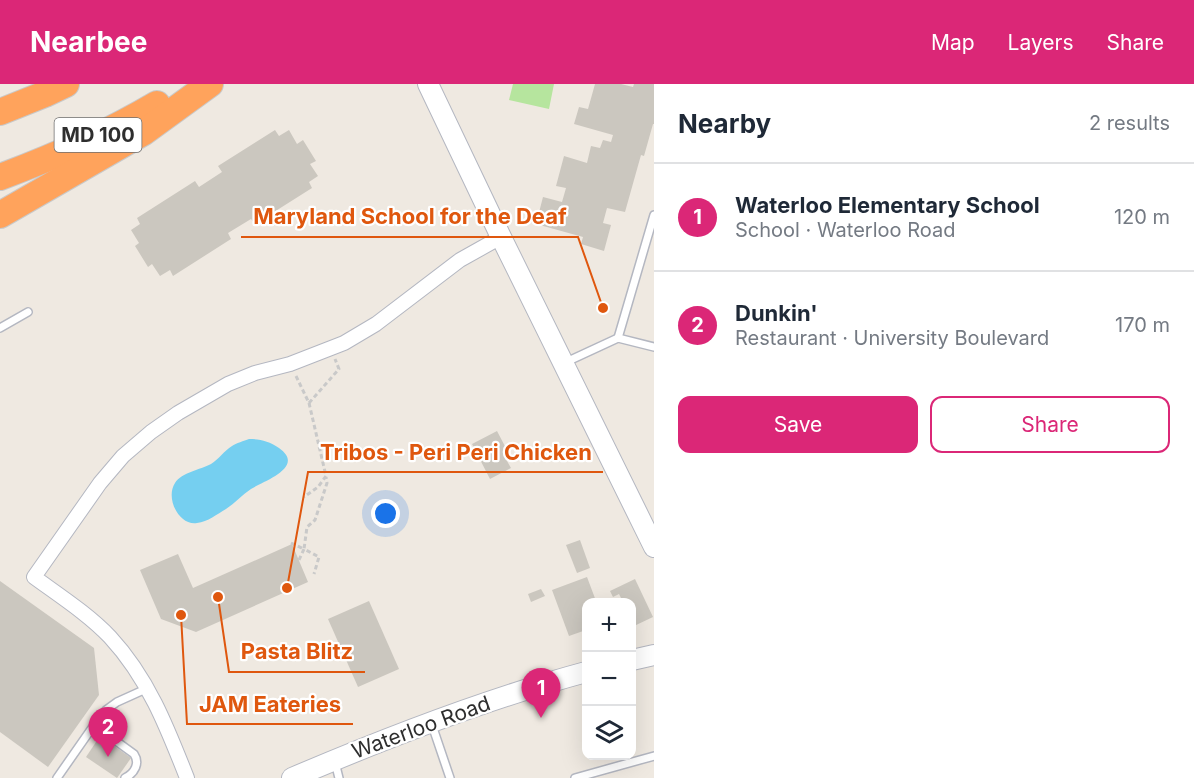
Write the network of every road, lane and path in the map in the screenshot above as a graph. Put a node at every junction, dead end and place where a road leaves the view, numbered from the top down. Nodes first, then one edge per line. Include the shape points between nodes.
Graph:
1 (66, 84) edge
2 (191, 84) edge
3 (210, 84) edge
4 (428, 84) edge
5 (0, 112) edge
6 (0, 177) edge
7 (654, 215) edge
8 (0, 216) edge
9 (501, 237) junction
10 (28, 312) dead end
11 (0, 328) edge
12 (618, 338) junction
13 (654, 348) edge
14 (331, 349) junction
15 (564, 363) junction
16 (290, 364) junction
17 (309, 403) junction
18 (326, 476) junction
19 (304, 497) dead end
20 (291, 543) dead end
21 (654, 547) edge
22 (304, 549) junction
23 (299, 560) dead end
24 (314, 574) dead end
25 (654, 655) edge
26 (636, 659) edge
27 (582, 673) edge
28 (148, 688) junction
29 (431, 723) junction
30 (94, 725) junction
31 (654, 756) edge
32 (337, 769) edge
33 (57, 778) edge
34 (125, 778) edge
35 (187, 778) edge
36 (292, 778) edge
37 (450, 778) edge
38 (574, 778) edge

1 - 5 highway, MD 100
2 - 6 highway, MD 100 via 70,149
3 - 8 highway via 144,132
4 - 9 street
7 - 12 lane
9 - 14 street via 460,260 376,324
9 - 15 street
10 - 11 lane
12 - 13 lane
12 - 15 lane
14 - 16 street
14 - 17 path via 339,369
15 - 21 street
16 - 17 path
16 - 28 street via 228,384 151,432 100,483 34,577 109,636
17 - 18 path
18 - 19 path
18 - 22 path via 315,520 307,527
20 - 22 path
22 - 23 path
22 - 24 path via 319,557
25 - 26 street
27 - 29 street, Waterloo Road
28 - 30 lane via 117,702
28 - 35 street
29 - 32 street, Waterloo Road
29 - 37 lane
30 - 33 lane
30 - 34 lane via 137,759 135,770
31 - 38 lane
32 - 36 street, Waterloo Road

